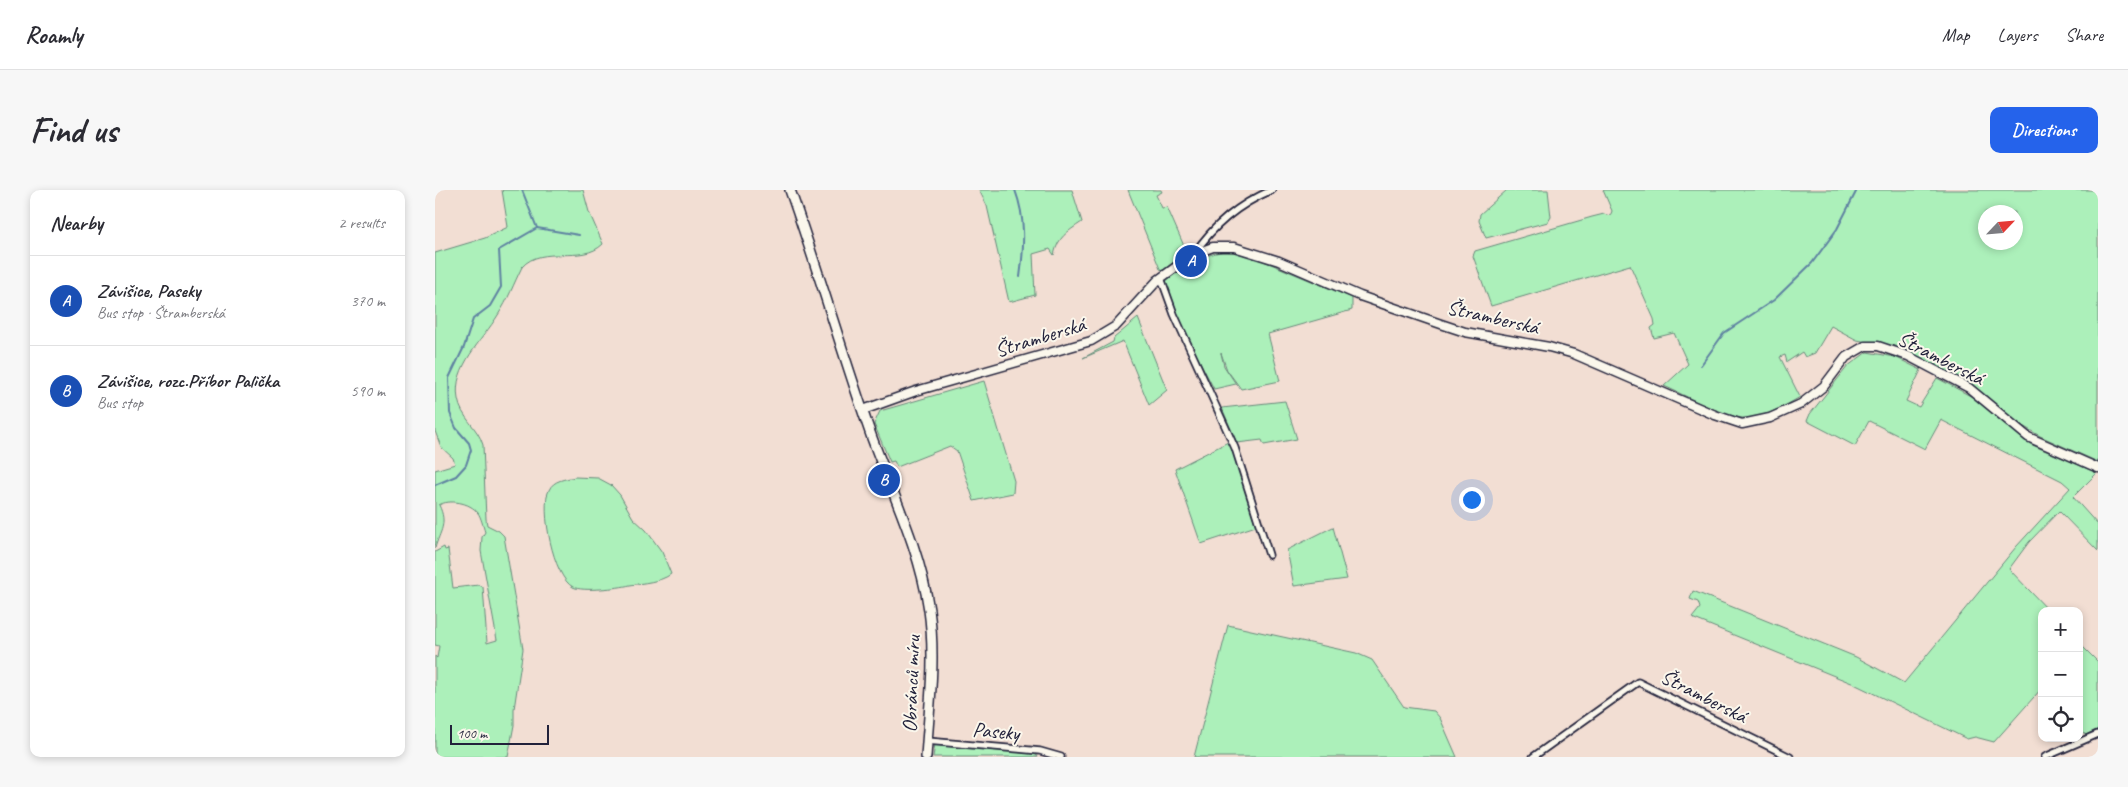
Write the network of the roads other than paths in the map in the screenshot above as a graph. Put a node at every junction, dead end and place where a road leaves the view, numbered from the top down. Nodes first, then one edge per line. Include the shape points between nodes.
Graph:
1 (790, 190) edge
2 (1272, 190) edge
3 (1194, 254) junction
4 (1161, 278) junction
5 (863, 410) junction
6 (2098, 468) edge
7 (1269, 555) dead end
8 (2098, 734) edge
9 (927, 740) junction
10 (926, 757) edge
11 (1061, 757) edge
12 (1533, 757) edge
13 (1790, 757) edge
14 (2045, 757) edge

1 - 5 main road, Obránců míru
2 - 3 street via 1248,200 1223,219
3 - 4 street, Štramberská
3 - 6 street, Štramberská via 1213,247 1245,249 1360,296 1465,332 1574,354 1742,424 1770,418 1796,407 1824,386 1846,357 1865,346 1878,346 1908,356 1969,388 2027,437
4 - 5 street, Štramberská via 1116,326 1091,341 915,391
4 - 7 street via 1173,314 1235,448
5 - 9 main road, Obránců míru via 919,562 929,612 931,668
8 - 14 street
9 - 10 main road, Obránců míru
9 - 11 street, Paseky via 1040,751
12 - 13 street, Štramberská via 1638,682

